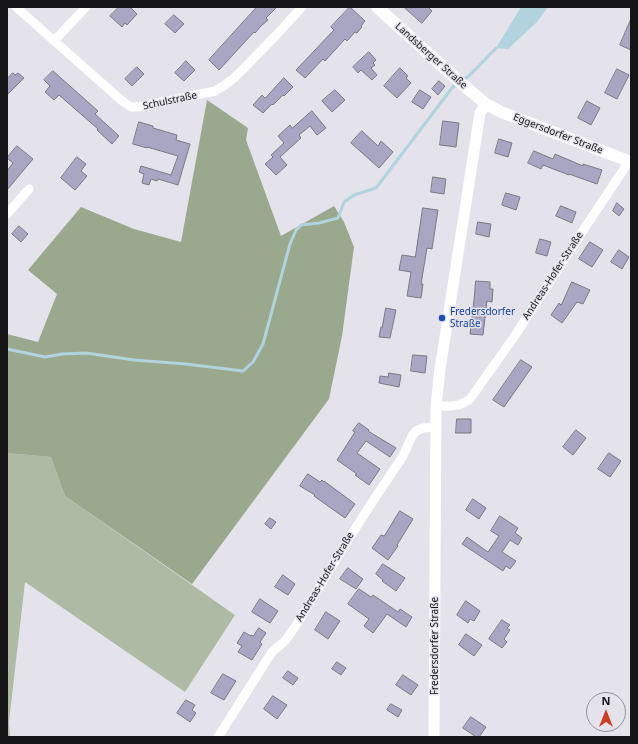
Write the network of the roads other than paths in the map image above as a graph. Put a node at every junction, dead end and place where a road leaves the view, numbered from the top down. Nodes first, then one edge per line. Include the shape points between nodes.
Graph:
1 (16, 7) edge
2 (86, 7) edge
3 (302, 7) edge
4 (377, 7) edge
5 (54, 41) junction
6 (486, 104) junction
7 (629, 162) edge
8 (29, 189) dead end
9 (7, 214) edge
10 (436, 406) junction
11 (436, 427) junction
12 (218, 737) edge
13 (434, 737) edge

1 - 5 street, Schulstraße
2 - 5 street
3 - 5 street, Schulstraße via 234,79 221,88 138,107 131,107 121,100
4 - 6 main road, Landsberger Straße
6 - 7 main road, Eggersdorfer Straße
6 - 10 street, Fredersdorfer Straße via 480,114
7 - 10 street, Andreas-Hofer-Straße via 470,399 456,406
8 - 9 street
10 - 11 street, Fredersdorfer Straße
11 - 12 street, Andreas-Hofer-Straße via 422,428 412,436 403,456 297,624 285,641 272,652
11 - 13 street, Fredersdorfer Straße

